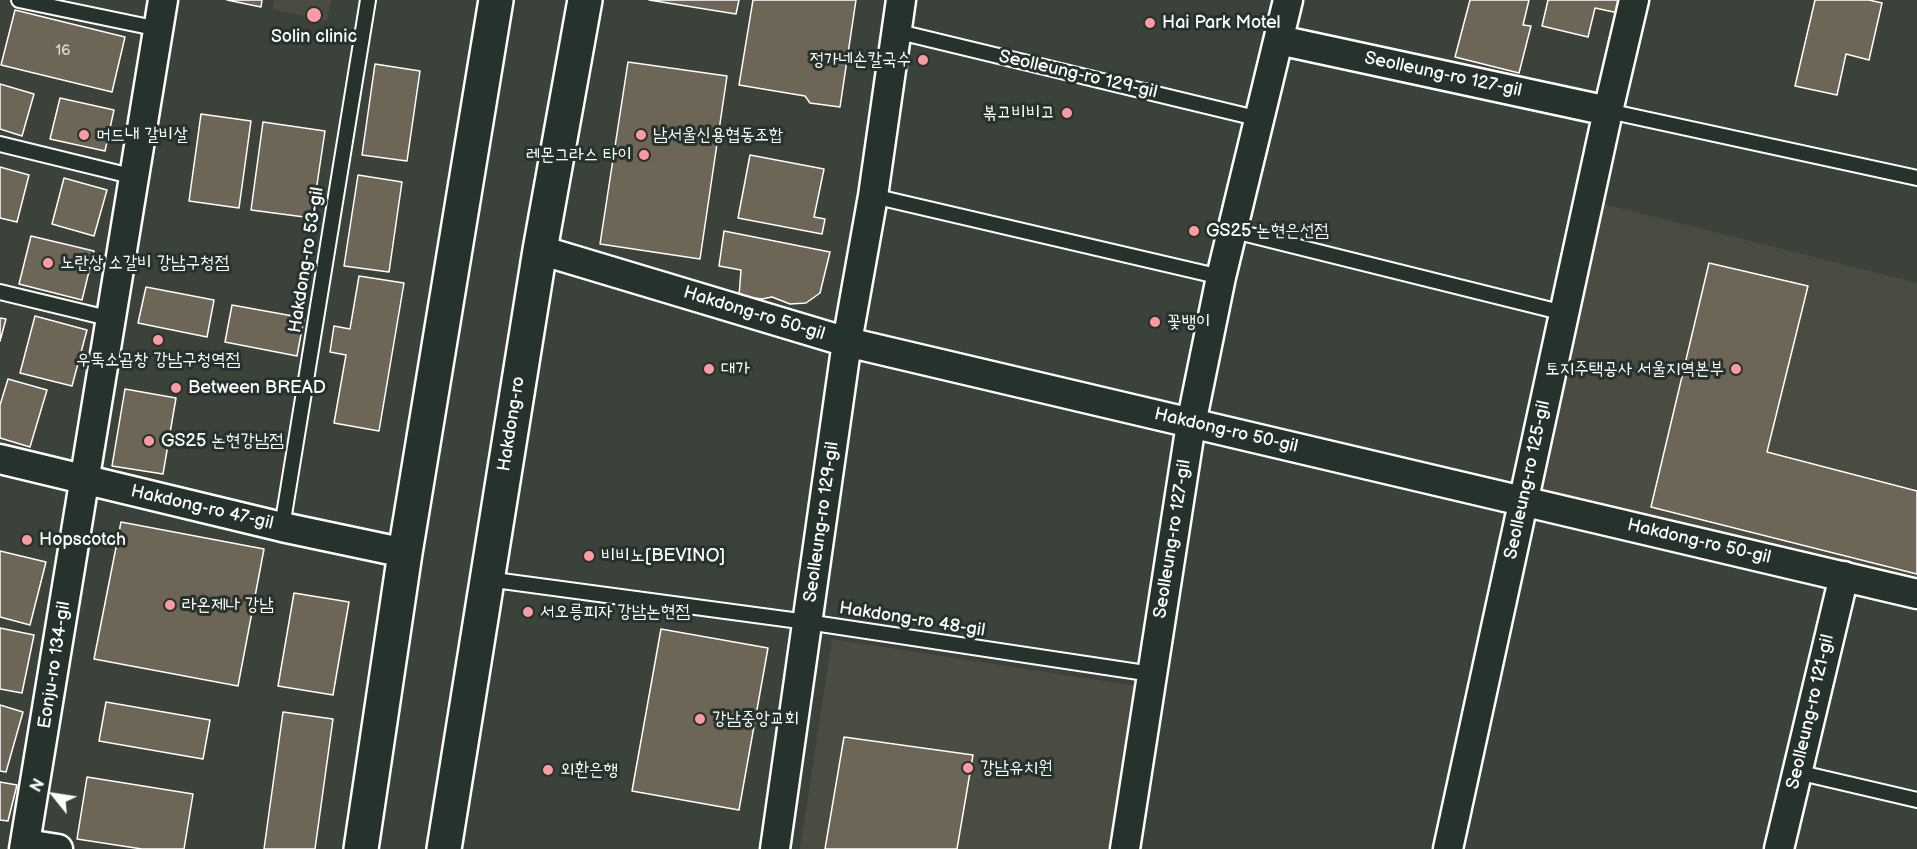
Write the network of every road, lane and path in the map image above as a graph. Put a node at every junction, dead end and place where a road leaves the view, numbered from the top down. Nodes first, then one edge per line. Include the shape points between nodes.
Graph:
1 (18, 0) edge
2 (163, 0) edge
3 (368, 0) edge
4 (496, 0) edge
5 (585, 0) edge
6 (901, 0) edge
7 (1288, 0) edge
8 (1634, 0) edge
9 (159, 29) junction
10 (895, 31) junction
11 (1279, 40) junction
12 (1608, 111) junction
13 (1260, 119) junction
14 (0, 144) edge
15 (135, 177) junction
16 (1917, 178) edge
17 (873, 196) junction
18 (1234, 231) junction
19 (540, 250) junction
20 (1221, 277) junction
21 (0, 292) edge
22 (1564, 313) junction
23 (112, 319) junction
24 (847, 342) junction
25 (1191, 424) junction
26 (0, 459) edge
27 (86, 480) junction
28 (1524, 500) junction
29 (282, 527) junction
30 (405, 553) junction
31 (1844, 576) junction
32 (487, 579) junction
33 (1917, 594) edge
34 (807, 622) junction
35 (1152, 674) junction
36 (1797, 772) junction
37 (1917, 800) edge
38 (25, 846) edge
39 (58, 849) edge
40 (362, 849) edge
41 (444, 849) edge
42 (775, 849) edge
43 (1125, 849) edge
44 (1448, 849) edge
45 (1779, 849) edge

1 - 9 lane
2 - 9 street, Eonju-ro 134-gil
3 - 29 lane, Hakdong-ro 53-gil
4 - 30 main road
5 - 19 main road, Hakdong-ro
6 - 10 street, Seolleung-ro 129-gil
7 - 11 street, Seolleung-ro 127-gil
8 - 12 street, Seolleung-ro 125-gil
9 - 15 street, Eonju-ro 134-gil
10 - 13 lane, Seolleung-ro 129-gil
10 - 17 street, Seolleung-ro 129-gil
11 - 12 street, Seolleung-ro 127-gil
11 - 13 street, Seolleung-ro 127-gil
12 - 16 lane
12 - 22 street, Seolleung-ro 125-gil
13 - 18 street, Seolleung-ro 127-gil
14 - 15 lane
15 - 23 street, Eonju-ro 134-gil
17 - 20 lane
17 - 24 street, Seolleung-ro 129-gil
18 - 20 street, Seolleung-ro 127-gil
18 - 22 lane
19 - 24 street, Hakdong-ro 50-gil
19 - 32 main road, Hakdong-ro
20 - 25 street, Seolleung-ro 127-gil
21 - 23 lane
22 - 28 street, Seolleung-ro 125-gil
23 - 27 street, Eonju-ro 134-gil
24 - 25 street, Hakdong-ro 50-gil
24 - 34 street, Seolleung-ro 129-gil
25 - 28 street, Hakdong-ro 50-gil
25 - 35 street, Seolleung-ro 127-gil
26 - 27 street, Hakdong-ro 47-gil
27 - 29 street, Hakdong-ro 47-gil
27 - 38 street, Eonju-ro 134-gil
28 - 31 street, Hakdong-ro 50-gil
28 - 44 street, Seolleung-ro 125-gil
29 - 30 street, Hakdong-ro 47-gil
30 - 40 main road
31 - 33 street, Hakdong-ro 50-gil
31 - 36 street, Seolleung-ro 121-gil
32 - 34 lane, Hakdong-ro 48-gil
32 - 41 main road, Hakdong-ro
34 - 35 lane, Hakdong-ro 48-gil
34 - 42 street, Seolleung-ro 129-gil
35 - 43 street, Seolleung-ro 127-gil
36 - 37 lane
36 - 45 street, Seolleung-ro 121-gil
38 - 39 street

